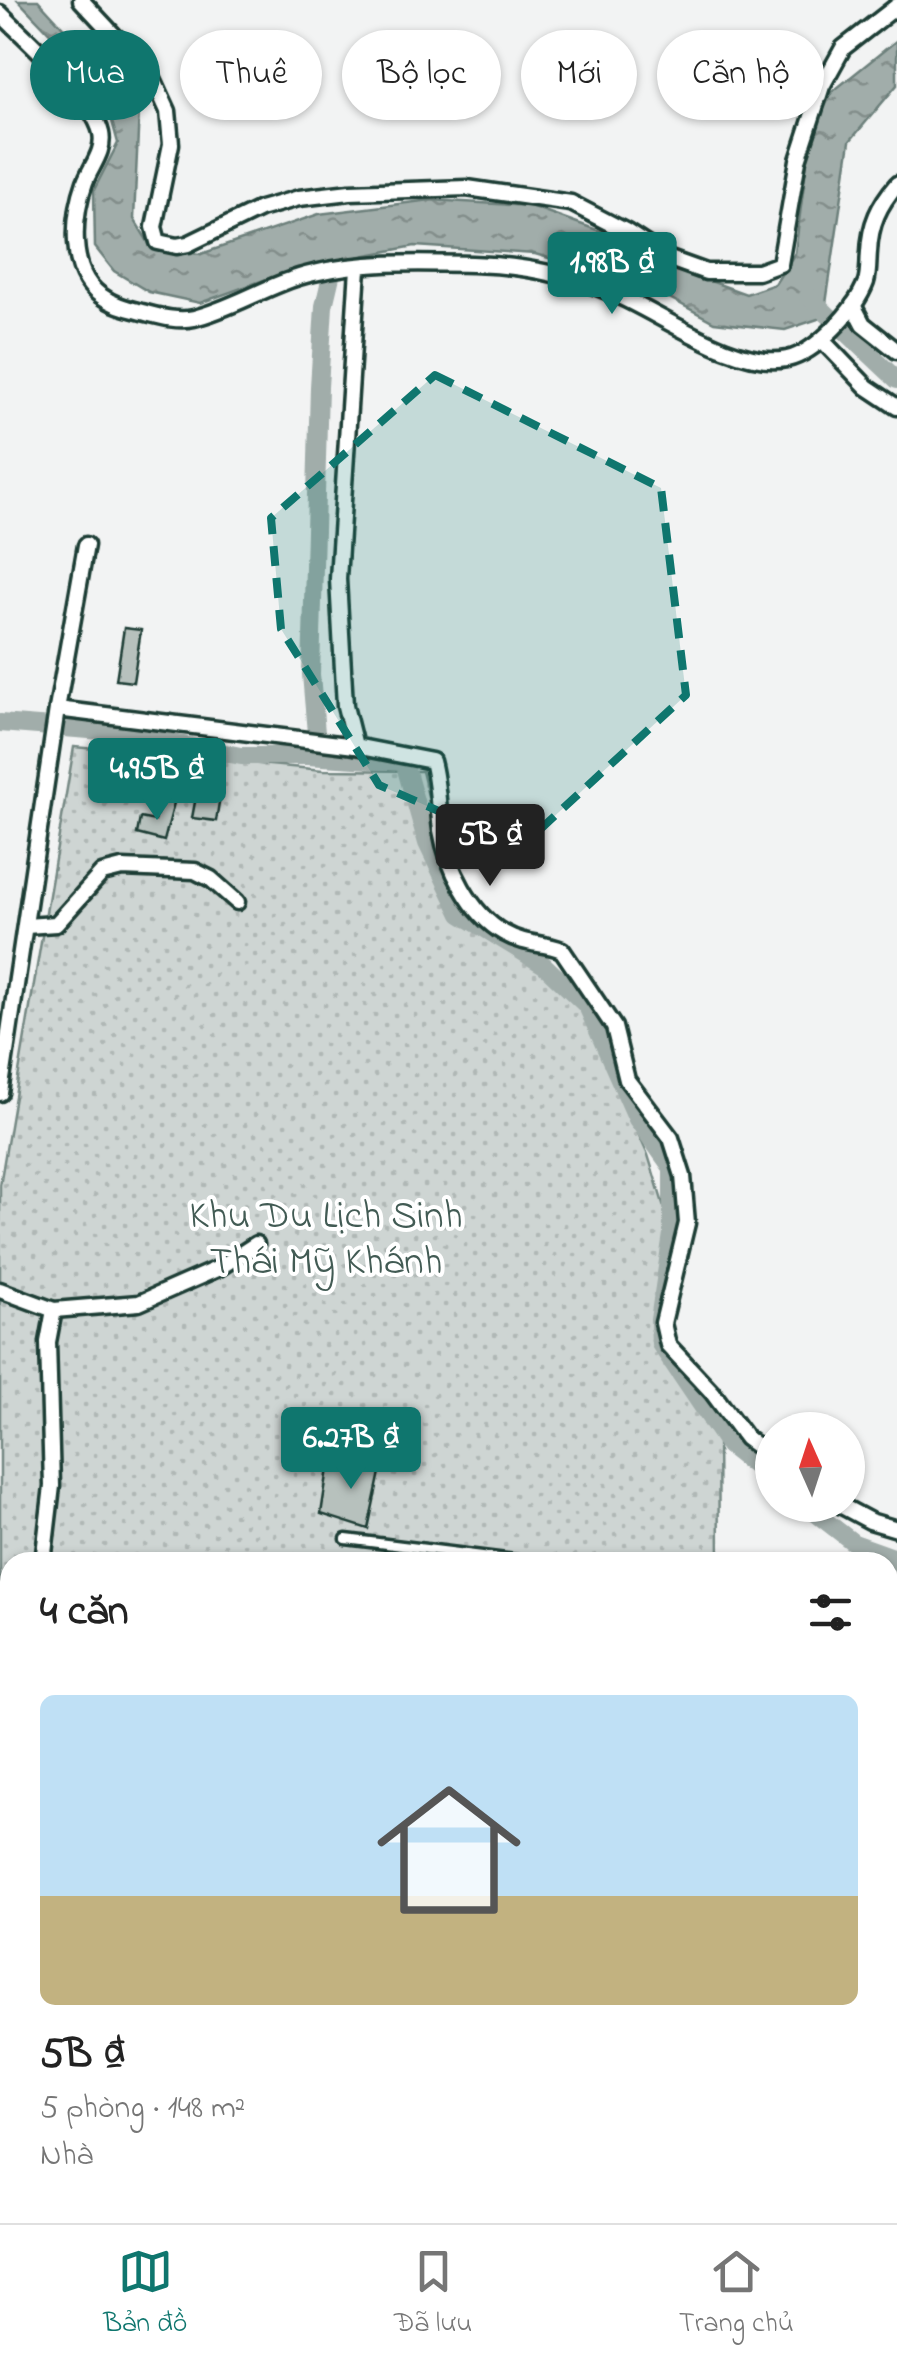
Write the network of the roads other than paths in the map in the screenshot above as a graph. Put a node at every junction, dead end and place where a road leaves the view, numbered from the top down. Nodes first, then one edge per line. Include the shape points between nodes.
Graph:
1 (81, 0) edge
2 (897, 6) edge
3 (0, 13) edge
4 (897, 184) edge
5 (354, 268) junction
6 (853, 305) junction
7 (822, 339) junction
8 (897, 352) edge
9 (897, 407) edge
10 (86, 545) dead end
11 (57, 710) junction
12 (355, 746) junction
13 (237, 902) dead end
14 (26, 926) junction
15 (0, 1093) edge
16 (256, 1244) dead end
17 (0, 1290) edge
18 (54, 1310) junction
19 (755, 1445) edge
20 (865, 1518) edge
21 (897, 1529) edge
22 (346, 1539) dead end
23 (44, 1552) edge
24 (450, 1552) edge

1 - 2 street via 152,76 168,111 171,144 154,227 158,242 188,244 260,208 311,196 467,188 571,203 684,266 726,274 780,264 798,160 822,86 843,48
3 - 5 street via 100,128 102,144 80,198 76,238 85,279 99,294 125,308 185,319 314,272
4 - 6 street via 872,223 866,280
5 - 7 street via 525,269 609,291 693,336 748,355 787,359
5 - 12 street via 338,579 345,706
6 - 7 street
6 - 8 street via 863,324
7 - 9 street via 866,387
10 - 11 street
11 - 12 street
11 - 14 street
12 - 19 street via 432,761 447,852 469,898 502,932 562,950 614,1028 626,1080 671,1138 683,1176 687,1222 663,1323 668,1344
13 - 14 street via 195,870 110,869 56,924
14 - 15 street
16 - 18 street via 139,1303
17 - 18 street
18 - 23 street via 48,1342 52,1486
20 - 21 street
22 - 24 lane

